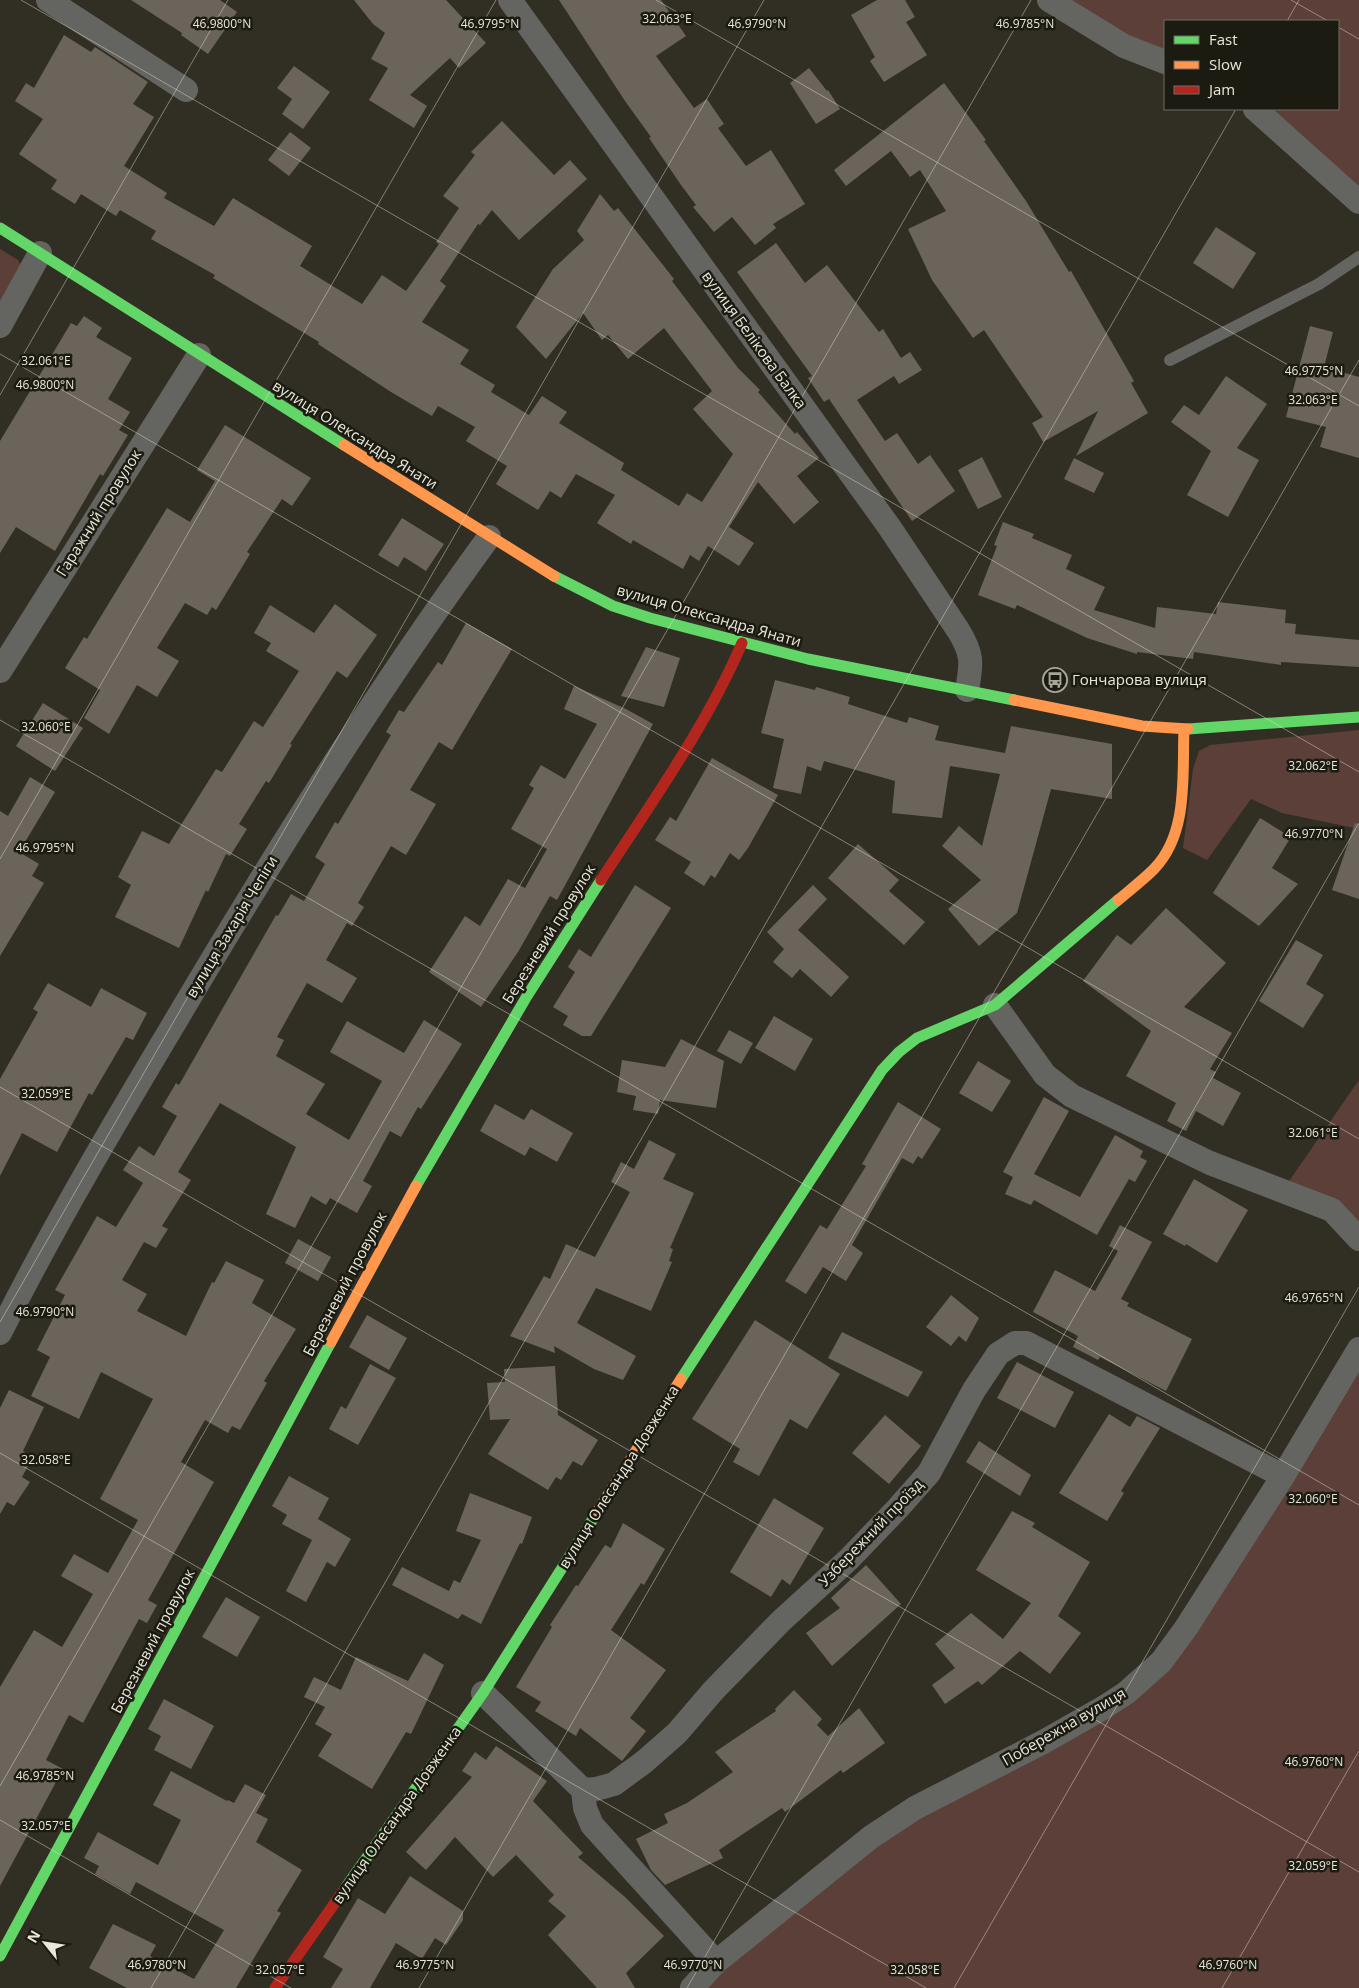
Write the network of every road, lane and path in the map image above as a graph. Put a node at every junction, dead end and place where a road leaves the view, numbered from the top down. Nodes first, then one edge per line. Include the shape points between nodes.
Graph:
1 (48, 0) edge
2 (510, 0) edge
3 (1049, 0) edge
4 (1164, 62) edge
5 (186, 90) dead end
6 (1256, 110) edge
7 (1359, 202) edge
8 (0, 228) edge
9 (40, 253) junction
10 (1359, 257) edge
11 (0, 326) edge
12 (199, 355) junction
13 (1170, 360) dead end
14 (489, 537) junction
15 (742, 643) junction
16 (0, 672) edge
17 (967, 690) junction
18 (1359, 717) edge
19 (1184, 729) junction
20 (995, 1004) junction
21 (1359, 1239) edge
22 (0, 1334) edge
23 (1359, 1349) edge
24 (1283, 1476) junction
25 (484, 1693) junction
26 (583, 1790) junction
27 (0, 1956) edge
28 (716, 1962) junction
29 (275, 1988) edge
30 (692, 1988) edge

1 - 5 street
2 - 17 street, вулиця Белікова Балка via 890,528 958,630 968,646 972,662
3 - 4 street via 1124,46
6 - 7 street
8 - 9 street, вулиця Олександра Янати
9 - 11 street
9 - 12 street, вулиця Олександра Янати
10 - 13 lane via 1319,284
12 - 14 street, вулиця Олександра Янати
12 - 16 street, Гаражний провулок
14 - 15 street, вулиця Олександра Янати via 613,606
14 - 22 street, вулиця Захарія Чепіги via 371,705 258,882 89,1167
15 - 17 street, вулиця Олександра Янати
15 - 27 street, Березневий провулок via 731,669 675,765 527,996 409,1198
17 - 19 street, вулиця Олександра Янати via 1142,726
18 - 19 street, вулиця Олександра Янати
19 - 20 street, вулиця Олесандра Довженка via 1179,806 1174,834 1166,853 1154,869
20 - 21 street via 1045,1075 1072,1096 1210,1163 1332,1210
20 - 25 street, вулиця Олесандра Довженка via 917,1038 882,1070 674,1390
23 - 24 street, Побережна вулиця
24 - 26 street, Узбережний проїзд via 1026,1343 1015,1343 998,1354 974,1390 929,1473 849,1559 781,1621 677,1733 644,1762 614,1784
24 - 28 street, Побережна вулиця via 1161,1662 1126,1693 1045,1741 915,1808 871,1837
25 - 26 street
25 - 29 street, вулиця Олесандра Довженка
26 - 28 street via 584,1808 592,1826
28 - 30 street, Побережна вулиця

